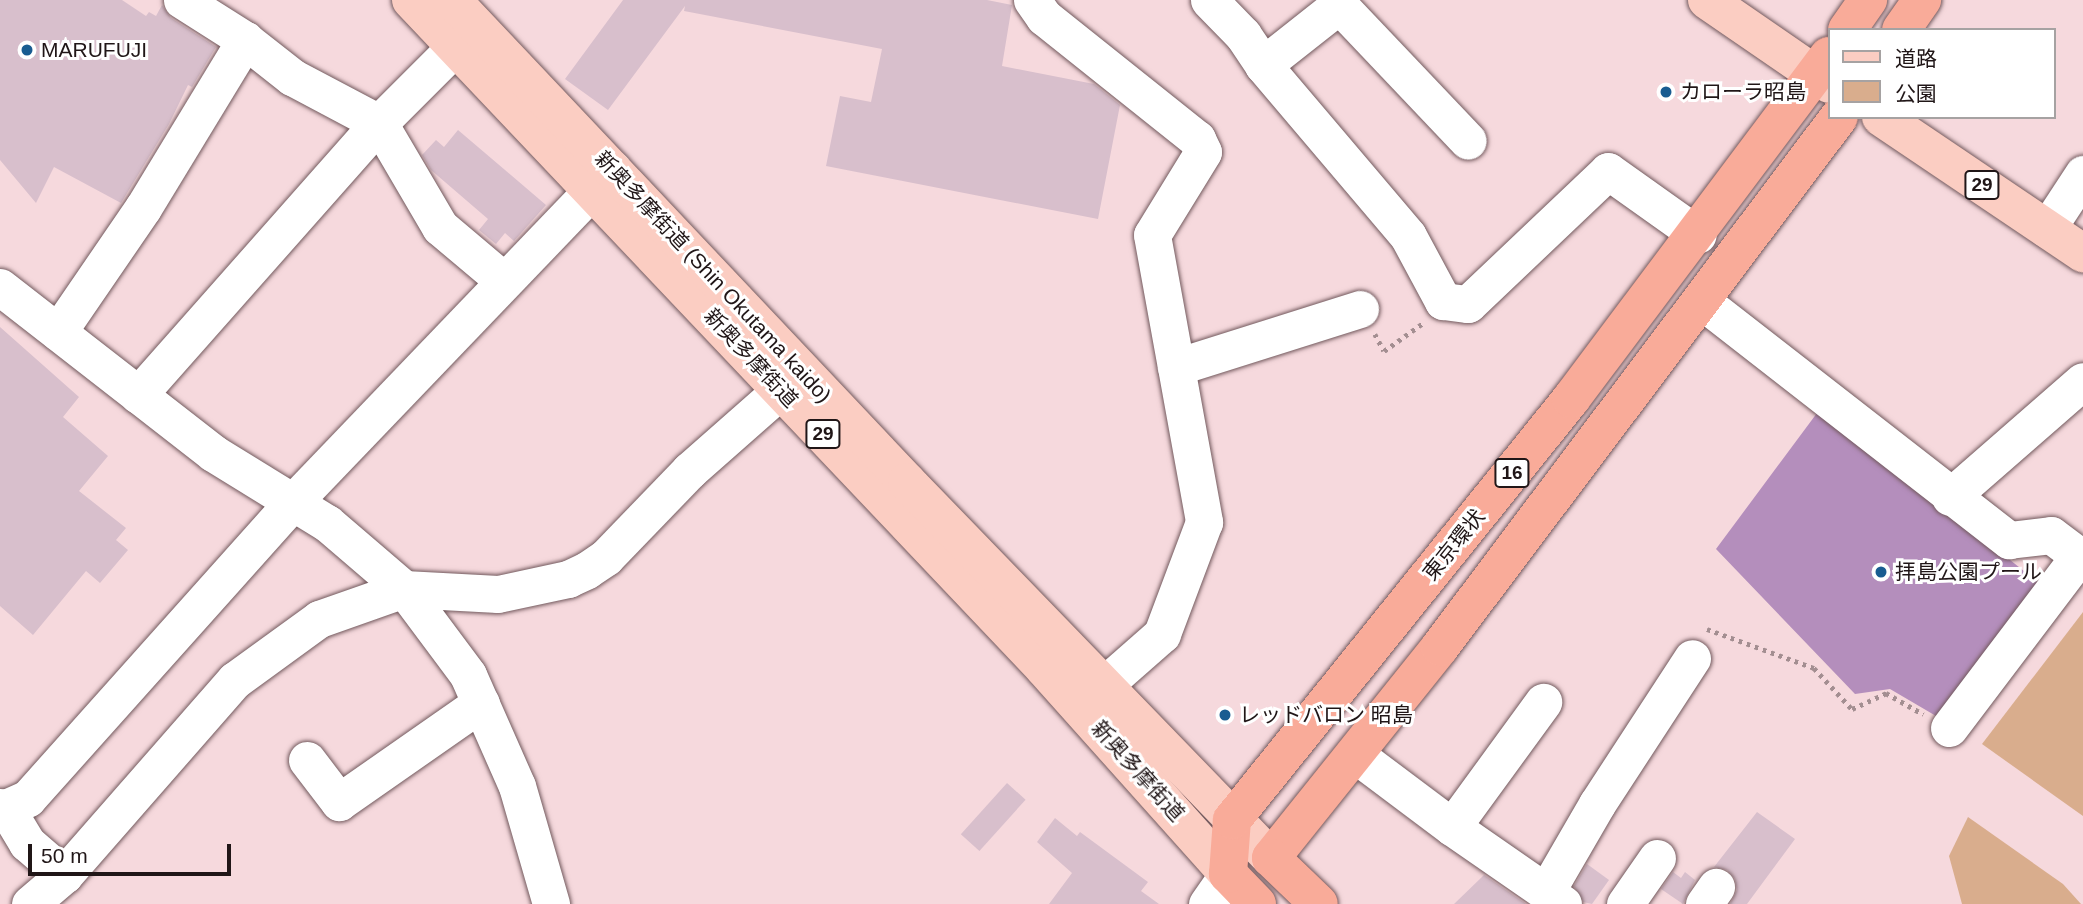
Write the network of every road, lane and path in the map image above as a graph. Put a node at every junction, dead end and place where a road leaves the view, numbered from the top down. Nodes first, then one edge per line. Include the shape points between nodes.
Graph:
1 (182, 0) edge
2 (411, 0) edge
3 (452, 0) edge
4 (1032, 0) edge
5 (1209, 0) edge
6 (1707, 0) edge
7 (1868, 0) edge
8 (1922, 0) edge
9 (1848, 28) edge
10 (1902, 28) edge
11 (245, 40) junction
12 (456, 46) junction
13 (1263, 65) junction
14 (1825, 72) edge
15 (1838, 119) edge
16 (1884, 119) edge
17 (379, 123) junction
18 (1468, 141) dead end
19 (2083, 174) edge
20 (602, 178) junction
21 (2047, 229) junction
22 (1698, 234) junction
23 (2083, 253) edge
24 (503, 280) junction
25 (0, 287) edge
26 (1443, 301) junction
27 (1703, 302) junction
28 (1360, 309) joint
29 (58, 332) junction
30 (1176, 367) junction
31 (2083, 381) edge
32 (781, 390) junction
33 (138, 395) junction
34 (1950, 497) junction
35 (294, 500) junction
36 (2081, 557) edge
37 (404, 589) junction
38 (1033, 613) joint
39 (1698, 643) joint
40 (1104, 685) junction
41 (1543, 702) dead end
42 (481, 703) junction
43 (1949, 728) joint
44 (1356, 755) junction
45 (307, 760) dead end
46 (3, 808) edge
47 (1233, 820) junction
48 (1452, 828) junction
49 (1271, 858) junction
50 (1657, 858) dead end
51 (1218, 889) edge
52 (53, 893) edge
53 (1555, 898) edge
54 (551, 904) edge
55 (1257, 904) edge
56 (1319, 904) edge
57 (1625, 904) edge

1 - 11 street
2 - 12 main road, 新奥多摩街道 / 29
3 - 20 main road, 新奥多摩街道 (Shin Okutama kaido) / 29
4 - 30 street via 1044,17 1197,139 1203,152 1152,235
5 - 13 street via 1243,35
6 - 14 main road
7 - 9 highway
8 - 10 highway
11 - 17 street via 292,76
11 - 29 street via 143,208
12 - 17 street
12 - 20 main road, 新奥多摩街道 / 29
13 - 18 street via 1339,5
13 - 26 street via 1408,236
14 - 22 highway, 東京環状 / 16
15 - 27 highway, 16
16 - 21 main road, 29
17 - 24 street via 440,227
17 - 33 street
19 - 21 street
20 - 24 street
20 - 32 main road, 新奥多摩街道 / 29
20 - 38 main road, 新奥多摩街道 (Shin Okutama kaido) / 29
21 - 23 main road, 29
22 - 26 street via 1608,172 1468,304
22 - 47 highway, 東京環状 / 16 via 1555,420
24 - 35 street
25 - 29 street
26 - 28 path via 1423,323 1384,351
27 - 34 street
27 - 44 highway, 16
28 - 30 street
29 - 33 street
30 - 40 street via 1204,522 1162,634
31 - 34 street
32 - 37 street via 587,570 568,579 498,594
32 - 51 main road, 新奥多摩街道 / 29 via 1044,668
33 - 35 street via 255,482
34 - 36 street via 2009,540 2051,535
35 - 37 street
35 - 46 street via 28,798
36 - 43 street
37 - 42 street via 468,676
37 - 52 street via 319,619 235,680
38 - 40 main road, 新奥多摩街道 / 29
39 - 43 path via 1814,668 1852,709 1885,693
39 - 53 street via 1597,804
40 - 47 main road, 新奥多摩街道 / 29
41 - 48 street
42 - 45 street via 339,802
42 - 54 street via 517,786
44 - 48 street
44 - 49 highway, 16
46 - 52 street
47 - 49 main road, 29
47 - 51 highway
48 - 53 street
49 - 51 highway
49 - 56 highway
50 - 57 street
51 - 55 highway

